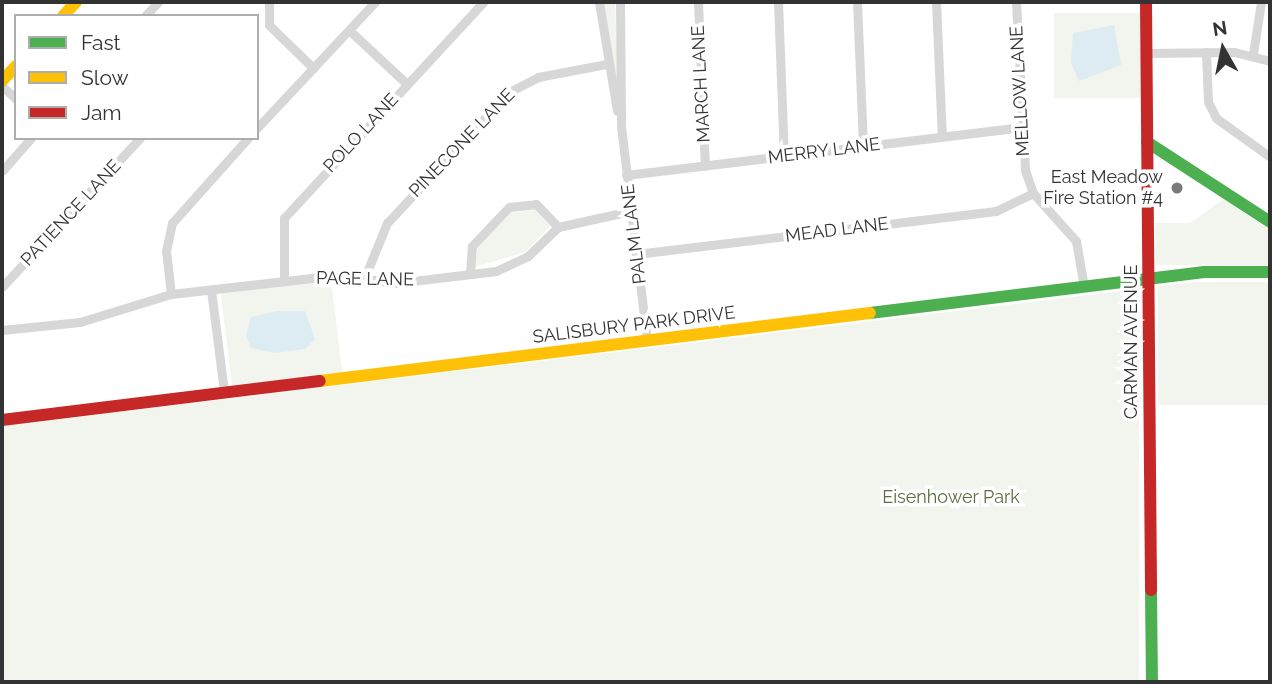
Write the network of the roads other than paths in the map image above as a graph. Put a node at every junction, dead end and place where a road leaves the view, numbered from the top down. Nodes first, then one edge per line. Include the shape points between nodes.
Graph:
1 (269, 2) edge
2 (374, 2) edge
3 (483, 2) edge
4 (599, 2) edge
5 (620, 2) edge
6 (698, 2) edge
7 (778, 2) edge
8 (857, 2) edge
9 (936, 2) edge
10 (1016, 2) edge
11 (1146, 2) edge
12 (1261, 2) edge
13 (349, 30) junction
14 (1206, 52) junction
15 (1146, 53) junction
16 (1253, 54) junction
17 (1270, 61) edge
18 (606, 64) junction
19 (313, 68) junction
20 (14, 69) edge
21 (2, 84) edge
22 (407, 84) junction
23 (14, 97) edge
24 (259, 125) edge
25 (621, 126) junction
26 (1021, 127) junction
27 (942, 137) junction
28 (29, 140) edge
29 (138, 140) edge
30 (246, 140) edge
31 (1147, 142) junction
32 (863, 146) junction
33 (784, 156) junction
34 (1270, 157) edge
35 (705, 166) junction
36 (2, 171) edge
37 (626, 175) junction
38 (1033, 192) junction
39 (630, 211) junction
40 (1270, 222) edge
41 (558, 227) junction
42 (636, 254) junction
43 (1270, 272) edge
44 (470, 273) junction
45 (364, 279) junction
46 (1148, 279) junction
47 (284, 281) junction
48 (2, 287) edge
49 (1084, 287) junction
50 (211, 290) junction
51 (171, 294) junction
52 (2, 330) edge
53 (647, 341) junction
54 (224, 392) junction
55 (2, 420) edge
56 (1152, 682) edge

1 - 19 street via 269,25
2 - 13 street
3 - 22 street, POLO LANE
4 - 18 street, PALM LANE
5 - 25 street, PALM LANE
6 - 35 street, MARCH LANE
7 - 33 street
8 - 32 street
9 - 27 street
10 - 26 street, MELLOW LANE
11 - 15 main road, CARMAN AVENUE
12 - 16 street
13 - 19 street
13 - 22 street
14 - 15 street
14 - 16 street
14 - 34 street via 1206,91 1216,118
15 - 31 main road, CARMAN AVENUE
16 - 17 street
18 - 25 street, PALM LANE
18 - 45 street, PINECONE LANE via 538,77 509,92 387,223
19 - 24 street
20 - 21 main road
21 - 23 street
22 - 47 street, POLO LANE via 284,218
25 - 37 street, PALM LANE
26 - 27 street, MERRY LANE
26 - 38 street, MELLOW LANE
27 - 32 street, MERRY LANE
28 - 36 street
29 - 48 street, PATIENCE LANE
30 - 51 street via 172,223 166,251
31 - 40 main road
31 - 46 main road, CARMAN AVENUE
32 - 33 street, MERRY LANE
33 - 35 street, MERRY LANE
35 - 37 street, MERRY LANE
37 - 39 street, PALM LANE
38 - 42 street, MEAD LANE via 996,211
38 - 49 street via 1072,234
39 - 41 street, PAGE LANE
39 - 42 street, PALM LANE
41 - 44 street, PAGE LANE via 513,266
41 - 44 street via 536,204 509,207 472,246
42 - 53 street, PALM LANE
43 - 46 main road, SALISBURY PARK DRIVE
44 - 45 street, PAGE LANE via 396,283
45 - 47 street, PAGE LANE
46 - 49 main road, SALISBURY PARK DRIVE
46 - 56 main road, CARMAN AVENUE
47 - 50 street, PAGE LANE
49 - 53 main road, SALISBURY PARK DRIVE
50 - 51 street, PAGE LANE
50 - 54 street
51 - 52 street, PAGE LANE via 80,321
53 - 54 main road, SALISBURY PARK DRIVE
54 - 55 main road, SALISBURY PARK DRIVE

